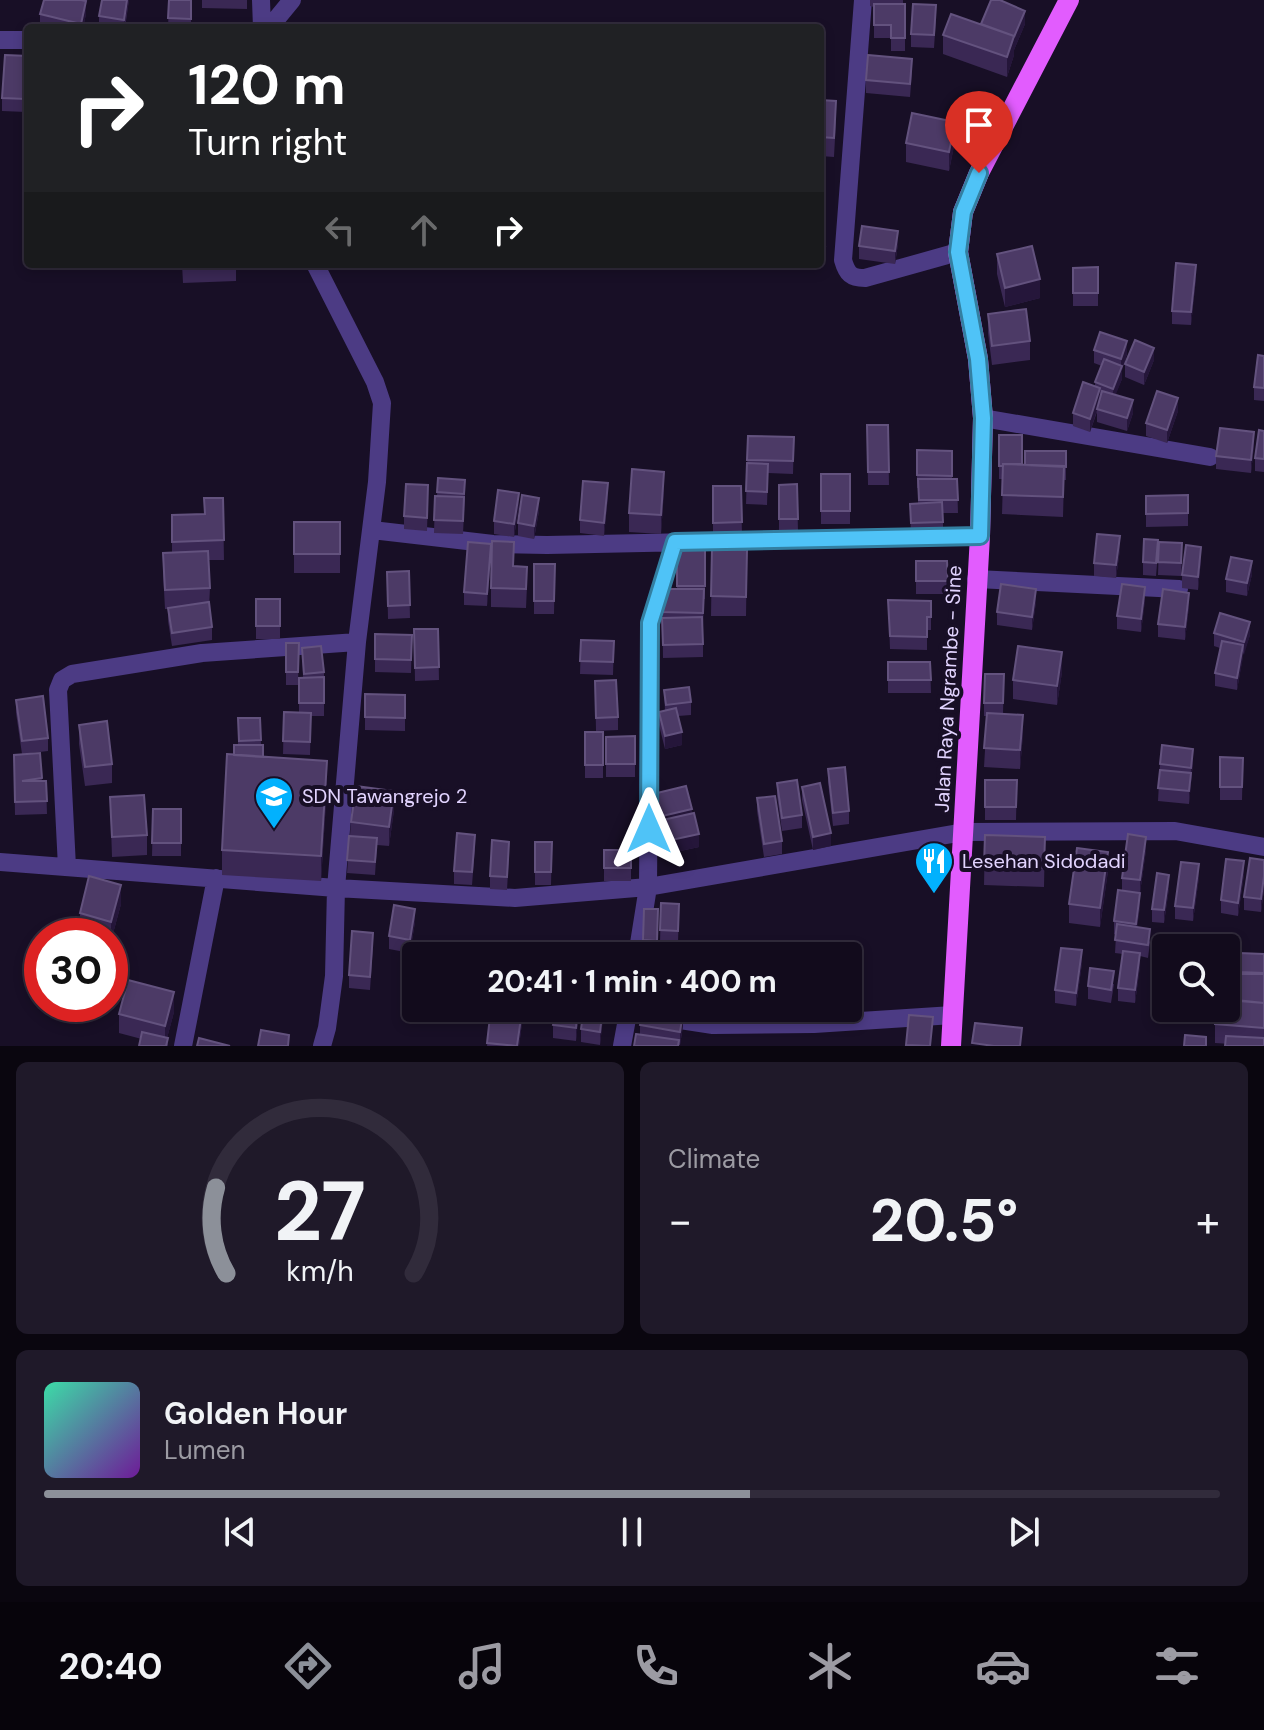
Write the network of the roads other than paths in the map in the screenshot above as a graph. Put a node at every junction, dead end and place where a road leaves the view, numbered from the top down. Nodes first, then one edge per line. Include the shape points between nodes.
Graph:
1 (261, 0) edge
2 (292, 0) edge
3 (863, 0) edge
4 (1069, 0) edge
5 (262, 24) edge
6 (272, 24) edge
7 (0, 40) edge
8 (24, 40) edge
9 (958, 252) junction
10 (317, 268) edge
11 (983, 418) junction
12 (1210, 457) dead end
13 (372, 530) junction
14 (980, 536) junction
15 (675, 542) junction
16 (976, 579) junction
17 (1179, 589) edge
18 (357, 642) junction
19 (964, 832) junction
20 (1264, 847) edge
21 (0, 862) edge
22 (67, 867) junction
23 (216, 878) junction
24 (648, 887) junction
25 (336, 888) junction
26 (639, 942) edge
27 (953, 1015) junction
28 (862, 1021) edge
29 (626, 1022) edge
30 (696, 1022) edge
31 (845, 1022) edge
32 (183, 1046) edge
33 (322, 1046) edge
34 (622, 1046) edge
35 (951, 1046) edge

1 - 5 street
2 - 6 street
3 - 9 street via 843,260 847,272 865,278
4 - 9 main road, Jalan Raya Ngrambe - Sine via 979,173 963,212
7 - 8 street
9 - 11 main road, Jalan Raya Ngrambe - Sine
10 - 13 street via 382,403
11 - 12 street
11 - 14 main road, Jalan Raya Ngrambe - Sine
13 - 15 street via 493,544
13 - 18 street
14 - 15 street
14 - 16 main road, Jalan Raya Ngrambe - Sine
15 - 24 street via 650,623
16 - 17 street
16 - 19 main road, Jalan Raya Ngrambe - Sine
18 - 22 street via 202,653 62,680 58,690
18 - 25 street
19 - 20 street via 1175,831
19 - 24 street
19 - 27 main road, Jalan Raya Ngrambe - Sine
21 - 22 street
22 - 23 street
23 - 25 street
23 - 32 street
24 - 25 street via 515,898
24 - 26 street
25 - 33 street via 334,976
27 - 28 street
27 - 35 main road, Jalan Raya Ngrambe - Sine
29 - 34 street
30 - 31 street

